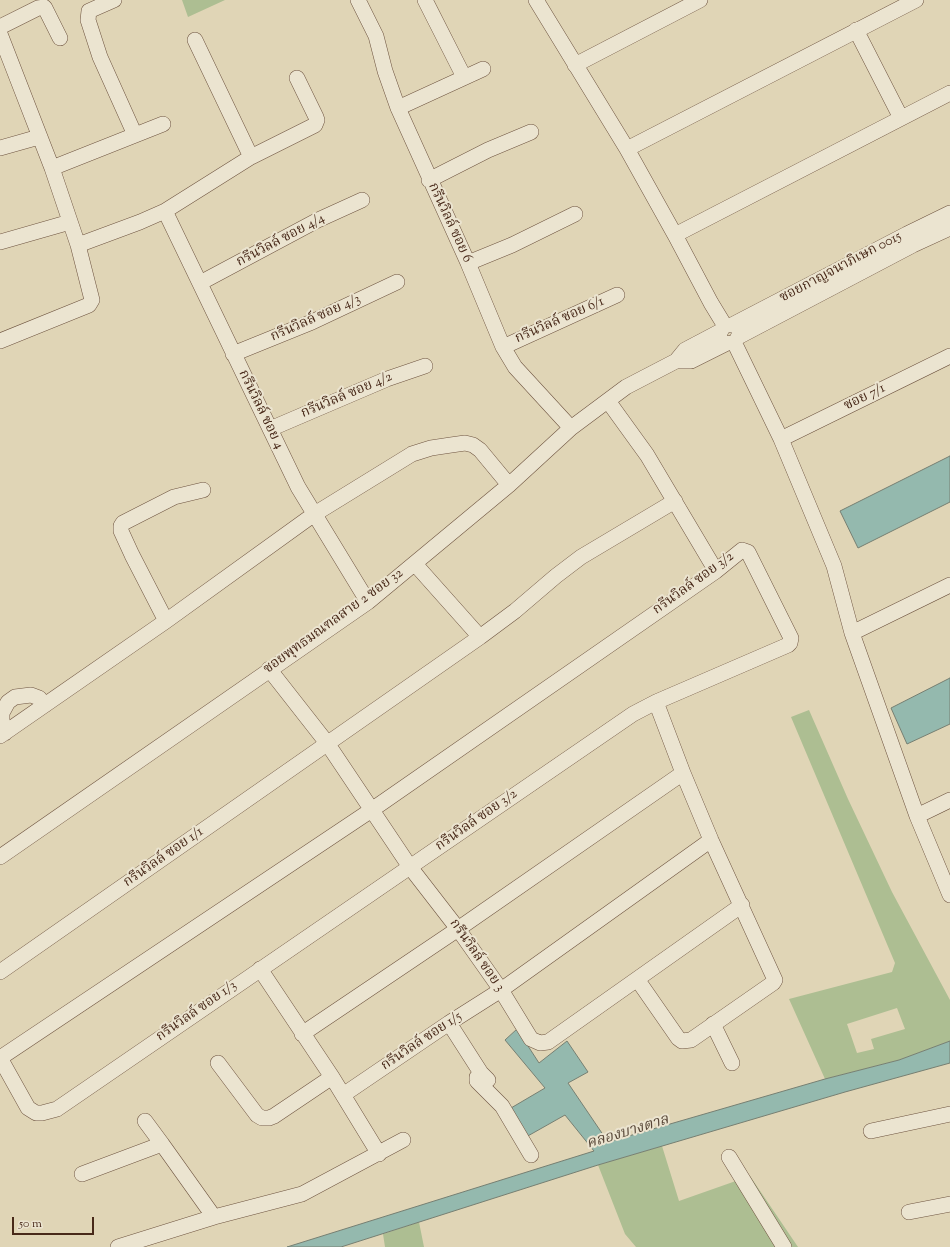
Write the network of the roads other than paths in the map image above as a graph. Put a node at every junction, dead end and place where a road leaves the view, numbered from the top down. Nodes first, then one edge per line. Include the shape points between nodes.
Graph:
1 (114, 0) edge
2 (358, 0) edge
3 (425, 0) edge
4 (536, 0) edge
5 (700, 0) edge
6 (916, 0) edge
7 (0, 27) edge
8 (856, 30) junction
9 (0, 34) edge
10 (60, 38) dead end
11 (195, 40) dead end
12 (576, 64) junction
13 (483, 69) dead end
14 (464, 77) junction
15 (297, 78) dead end
16 (950, 93) edge
17 (398, 108) junction
18 (901, 118) junction
19 (163, 124) dead end
20 (531, 132) dead end
21 (135, 135) junction
22 (39, 137) junction
23 (0, 148) edge
24 (627, 149) junction
25 (251, 157) junction
26 (52, 168) junction
27 (429, 180) junction
28 (362, 200) dead end
29 (165, 211) junction
30 (950, 213) edge
31 (575, 214) dead end
32 (70, 222) junction
33 (950, 228) edge
34 (675, 236) junction
35 (0, 242) edge
36 (78, 245) junction
37 (468, 263) junction
38 (397, 282) dead end
39 (200, 283) junction
40 (617, 295) dead end
41 (729, 334) junction
42 (0, 341) edge
43 (503, 347) junction
44 (233, 354) junction
45 (950, 356) edge
46 (425, 366) dead end
47 (608, 401) junction
48 (270, 428) junction
49 (571, 428) junction
50 (781, 439) junction
51 (509, 485) junction
52 (204, 490) dead end
53 (675, 501) junction
54 (313, 515) junction
55 (415, 564) junction
56 (716, 571) junction
57 (950, 585) edge
58 (368, 602) junction
59 (166, 621) junction
60 (852, 633) junction
61 (480, 638) junction
62 (269, 669) junction
63 (656, 702) junction
64 (45, 705) junction
65 (3, 735) edge
66 (328, 743) junction
67 (683, 773) junction
68 (950, 800) edge
69 (373, 809) junction
70 (917, 816) junction
71 (711, 840) junction
72 (0, 856) edge
73 (410, 867) junction
74 (950, 895) edge
75 (742, 905) junction
76 (458, 929) junction
77 (260, 969) junction
78 (0, 972) edge
79 (637, 979) junction
80 (501, 990) junction
81 (449, 1023) junction
82 (713, 1024) junction
83 (302, 1034) junction
84 (0, 1058) edge
85 (732, 1063) dead end
86 (218, 1064) dead end
87 (481, 1073) junction
88 (332, 1077) junction
89 (496, 1088) dead end
90 (343, 1095) junction
91 (950, 1114) edge
92 (145, 1121) dead end
93 (871, 1131) dead end
94 (403, 1140) dead end
95 (162, 1144) junction
96 (379, 1154) junction
97 (531, 1155) dead end
98 (729, 1157) dead end
99 (82, 1174) dead end
100 (950, 1204) edge
101 (909, 1212) dead end
102 (214, 1217) junction
103 (118, 1247) edge
104 (784, 1247) edge

1 - 21 street via 89,11 88,20 105,67
2 - 17 street, กรีนวิลล์ ซอย 6 via 376,36 384,71
3 - 14 street
4 - 12 street
5 - 12 street
6 - 8 street
7 - 10 street via 44,7
8 - 18 street
8 - 24 street
9 - 22 street
11 - 25 street
12 - 24 street
13 - 14 street
14 - 17 street
15 - 25 street via 316,117 315,125
16 - 18 street
17 - 27 street, กรีนวิลล์ ซอย 6
18 - 34 street
19 - 21 street
20 - 27 street via 488,150
21 - 26 street
22 - 23 street
22 - 26 street
24 - 34 street
25 - 29 street
26 - 32 street
27 - 37 street, กรีนวิลล์ ซอย 6
28 - 39 street, กรีนวิลล์ ซอย 4/4 via 318,220
29 - 36 street
29 - 39 street, กรีนวิลล์ ซอย 4
30 - 41 street, ซอยกาญจนาภิเษก 0015 via 907,234
31 - 37 street
32 - 35 street
32 - 36 street
33 - 41 street, ซอยกาญจนาภิเษก 0015
34 - 41 street
36 - 42 street via 92,302
37 - 43 street, กรีนวิลล์ ซอย 6
38 - 44 street, กรีนวิลล์ ซอย 4/3 via 312,322
39 - 44 street, กรีนวิลล์ ซอย 4
40 - 43 street, กรีนวิลล์ ซอย 6/1
41 - 47 street, ซอยพุทธมณฑลสาย 2 ซอย 32 via 685,350 676,361 626,388
41 - 50 street
43 - 49 street, กรีนวิลล์ ซอย 6 via 515,367
44 - 48 street, กรีนวิลล์ ซอย 4
45 - 50 street, ซอย 7/1
46 - 48 street, กรีนวิลล์ ซอย 4/2 via 387,379
47 - 49 street, ซอยพุทธมณฑลสาย 2 ซอย 32
47 - 53 street via 647,455
48 - 54 street, กรีนวิลล์ ซอย 4
49 - 51 street, ซอยพุทธมณฑลสาย 2 ซอย 32
50 - 60 street via 834,566
51 - 54 street via 473,445 465,443 431,448 412,454
51 - 55 street, ซอยพุทธมณฑลสาย 2 ซอย 32
52 - 59 street via 174,497 121,526 121,531
53 - 56 street
53 - 61 street, กรีนวิลล์ ซอย 1/1 via 581,557
54 - 58 street, กรีนวิลล์ ซอย 4
54 - 59 street
55 - 58 street, ซอยพุทธมณฑลสาย 2 ซอย 32
55 - 61 street
56 - 63 street, กรีนวิลล์ ซอย 3/2 via 739,551 748,552 791,638 790,643
56 - 69 street, กรีนวิลล์ ซอย 3/2
57 - 60 street
58 - 62 street, ซอยพุทธมณฑลสาย 2 ซอย 32
59 - 64 street
60 - 70 street
61 - 66 street, กรีนวิลล์ ซอย 1/1
62 - 66 street, กรีนวิลล์ ซอย 3
62 - 72 street, ซอยพุทธมณฑลสาย 2 ซอย 32
63 - 67 street
63 - 73 street, กรีนวิลล์ ซอย 3/2 via 633,714
64 - 65 street
64 - 65 street via 39,698 30,695 15,697 8,702 2,713
66 - 69 street, กรีนวิลล์ ซอย 3
66 - 78 street, กรีนวิลล์ ซอย 1/1
67 - 71 street
67 - 76 street
68 - 70 street
69 - 73 street, กรีนวิลล์ ซอย 3
69 - 84 street, กรีนวิลล์ ซอย 3/2
70 - 74 street
71 - 75 street
71 - 80 street, กรีนวิลล์ ซอย 1/5
73 - 76 street, กรีนวิลล์ ซอย 3
73 - 77 street, กรีนวิลล์ ซอย 1/3
75 - 79 street, กรีนวิลล์ ซอย 3
75 - 82 street via 775,980
76 - 80 street, กรีนวิลล์ ซอย 3
76 - 83 street
77 - 83 street
77 - 84 street, กรีนวิลล์ ซอย 1/3 via 52,1111 36,1113 28,1108
79 - 80 street, กรีนวิลล์ ซอย 3 via 548,1042 540,1043 531,1039
79 - 82 street via 680,1040 691,1040
80 - 81 street, กรีนวิลล์ ซอย 1/5
81 - 87 street
81 - 90 street, กรีนวิลล์ ซอย 1/5
82 - 85 street
83 - 88 street
86 - 88 street via 262,1118 274,1116
87 - 89 street
87 - 97 street via 477,1081 502,1106
88 - 90 street
90 - 96 street
91 - 93 street
92 - 95 street
94 - 96 street
95 - 99 street
95 - 102 street
96 - 102 street via 302,1194
98 - 104 street
100 - 101 street
102 - 103 street

